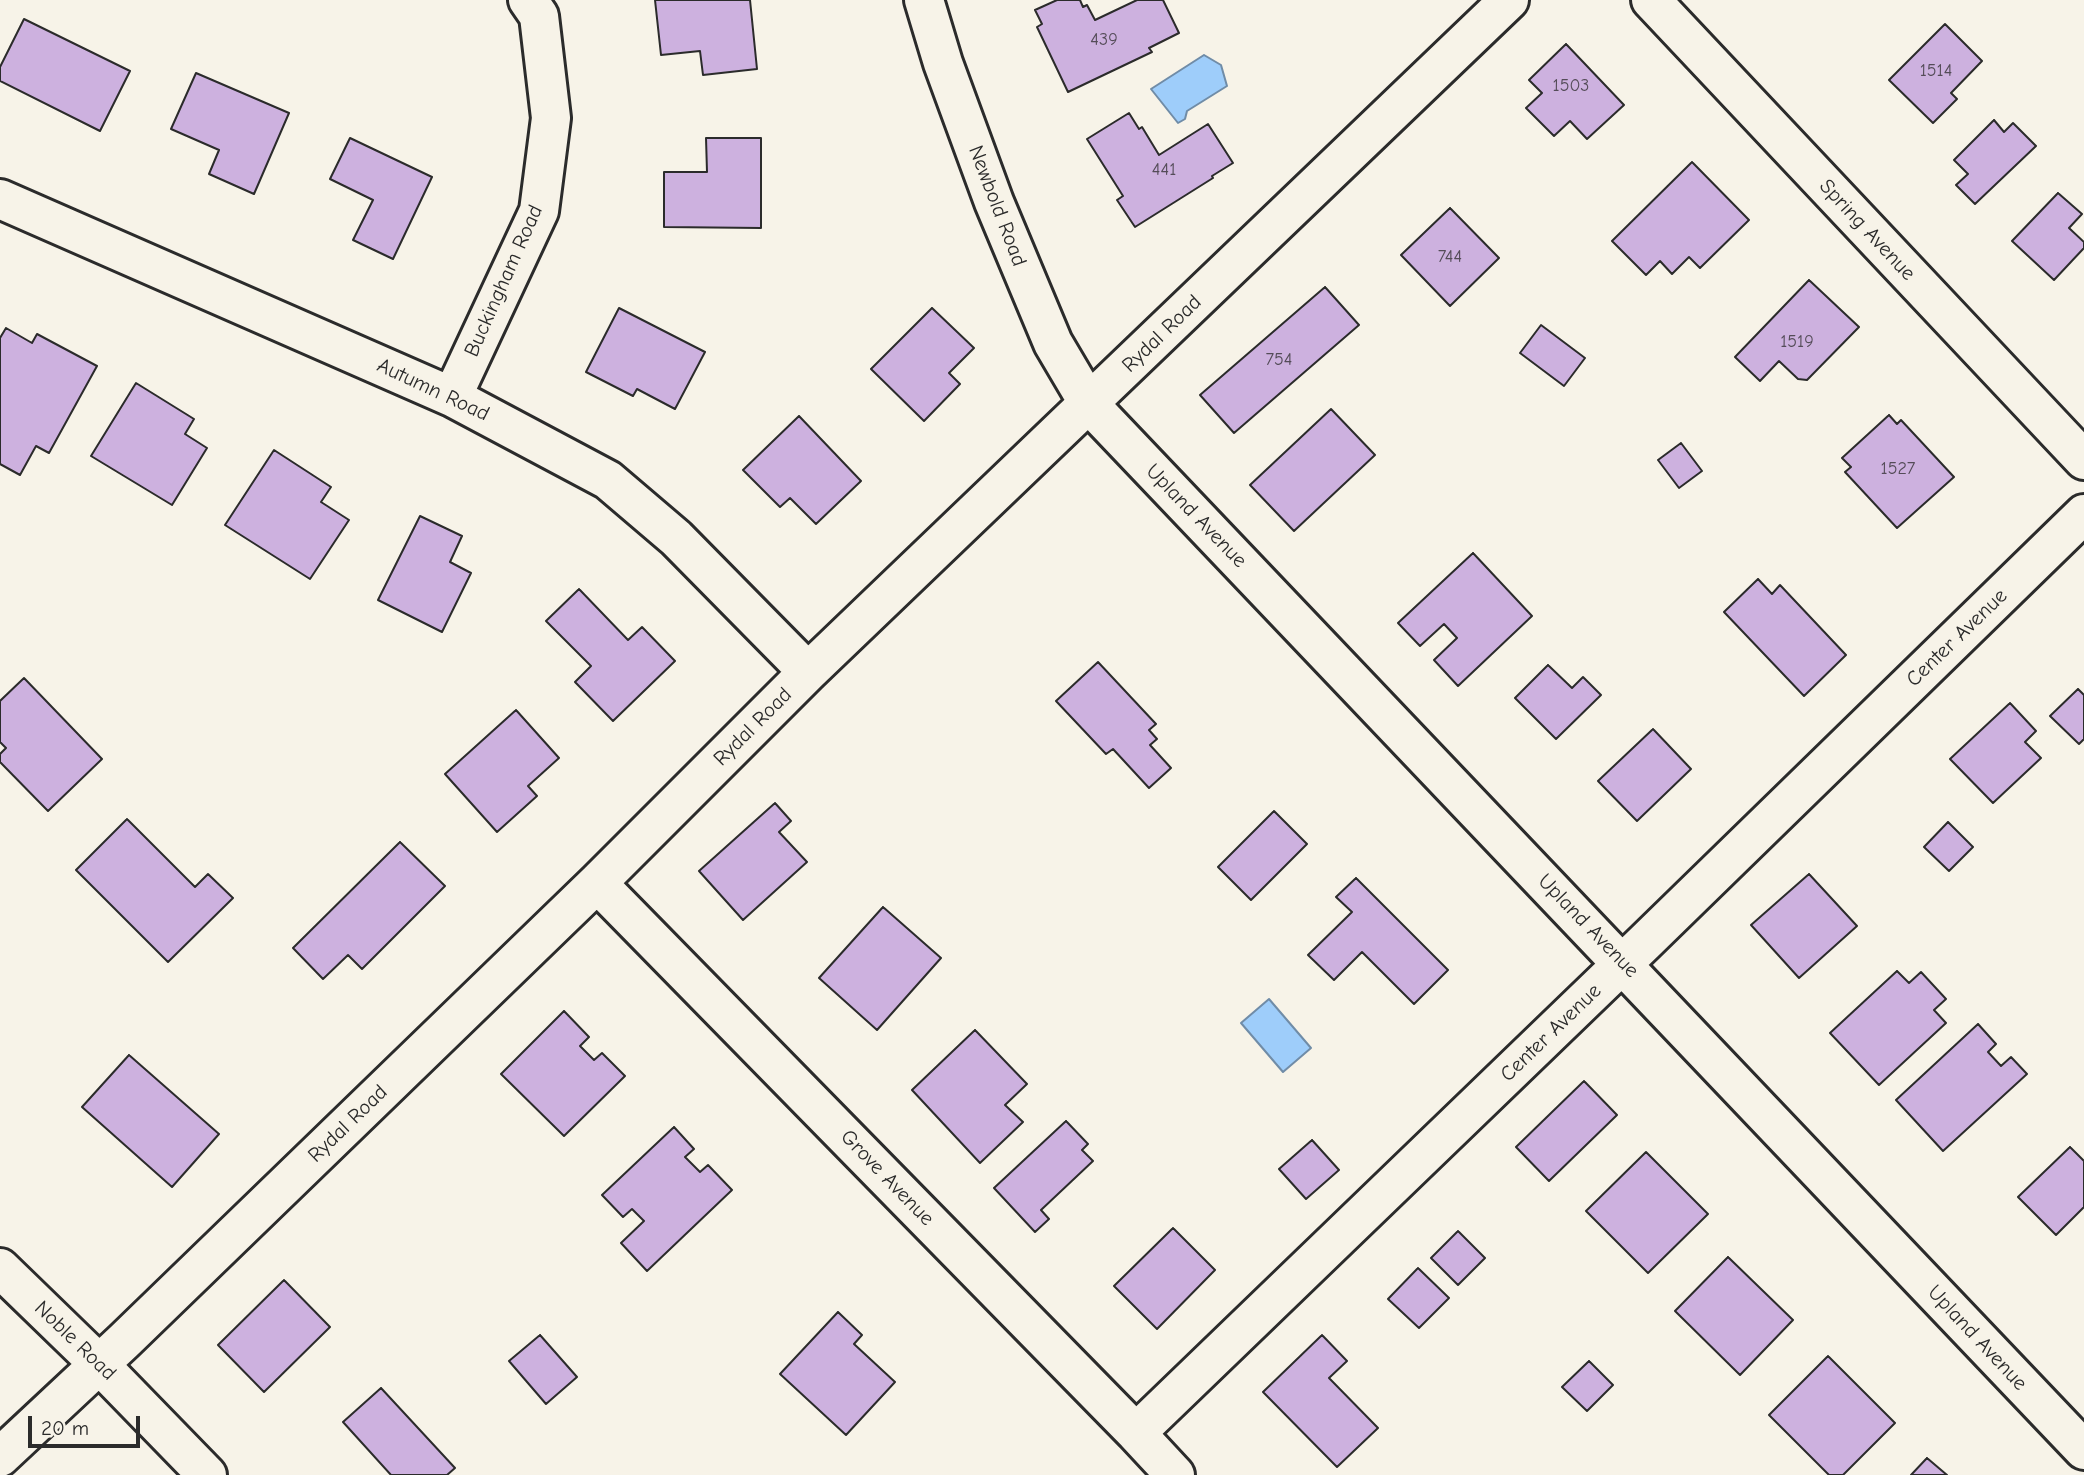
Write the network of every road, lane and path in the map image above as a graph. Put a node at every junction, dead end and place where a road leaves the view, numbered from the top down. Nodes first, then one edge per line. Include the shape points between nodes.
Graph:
1 (528, 0) edge
2 (924, 0) edge
3 (1509, 0) edge
4 (1651, 0) edge
5 (0, 199) edge
6 (453, 397) junction
7 (1089, 404) junction
8 (2084, 460) edge
9 (2084, 514) edge
10 (808, 672) junction
11 (597, 883) junction
12 (1623, 963) junction
13 (0, 1268) edge
14 (100, 1364) junction
15 (1136, 1433) junction
16 (2084, 1450) edge
17 (0, 1457) edge
18 (207, 1475) edge
19 (1175, 1475) edge

1 - 6 street, Buckingham Road via 539,16 551,118 539,211
2 - 7 street, Newbold Road via 993,202 1053,343
3 - 7 street, Rydal Road
4 - 8 street, Spring Avenue
5 - 6 street, Autumn Road
6 - 10 street, Autumn Road via 608,480 676,538
7 - 10 street, Rydal Road
7 - 12 street, Upland Avenue
9 - 12 street, Center Avenue
10 - 11 street, Rydal Road
11 - 14 street, Rydal Road
11 - 15 street, Grove Avenue
12 - 15 street, Center Avenue
12 - 16 street, Upland Avenue
13 - 14 street, Noble Road
14 - 17 street, Rydal Road
14 - 18 street, Noble Road
15 - 19 street, Grove Avenue

